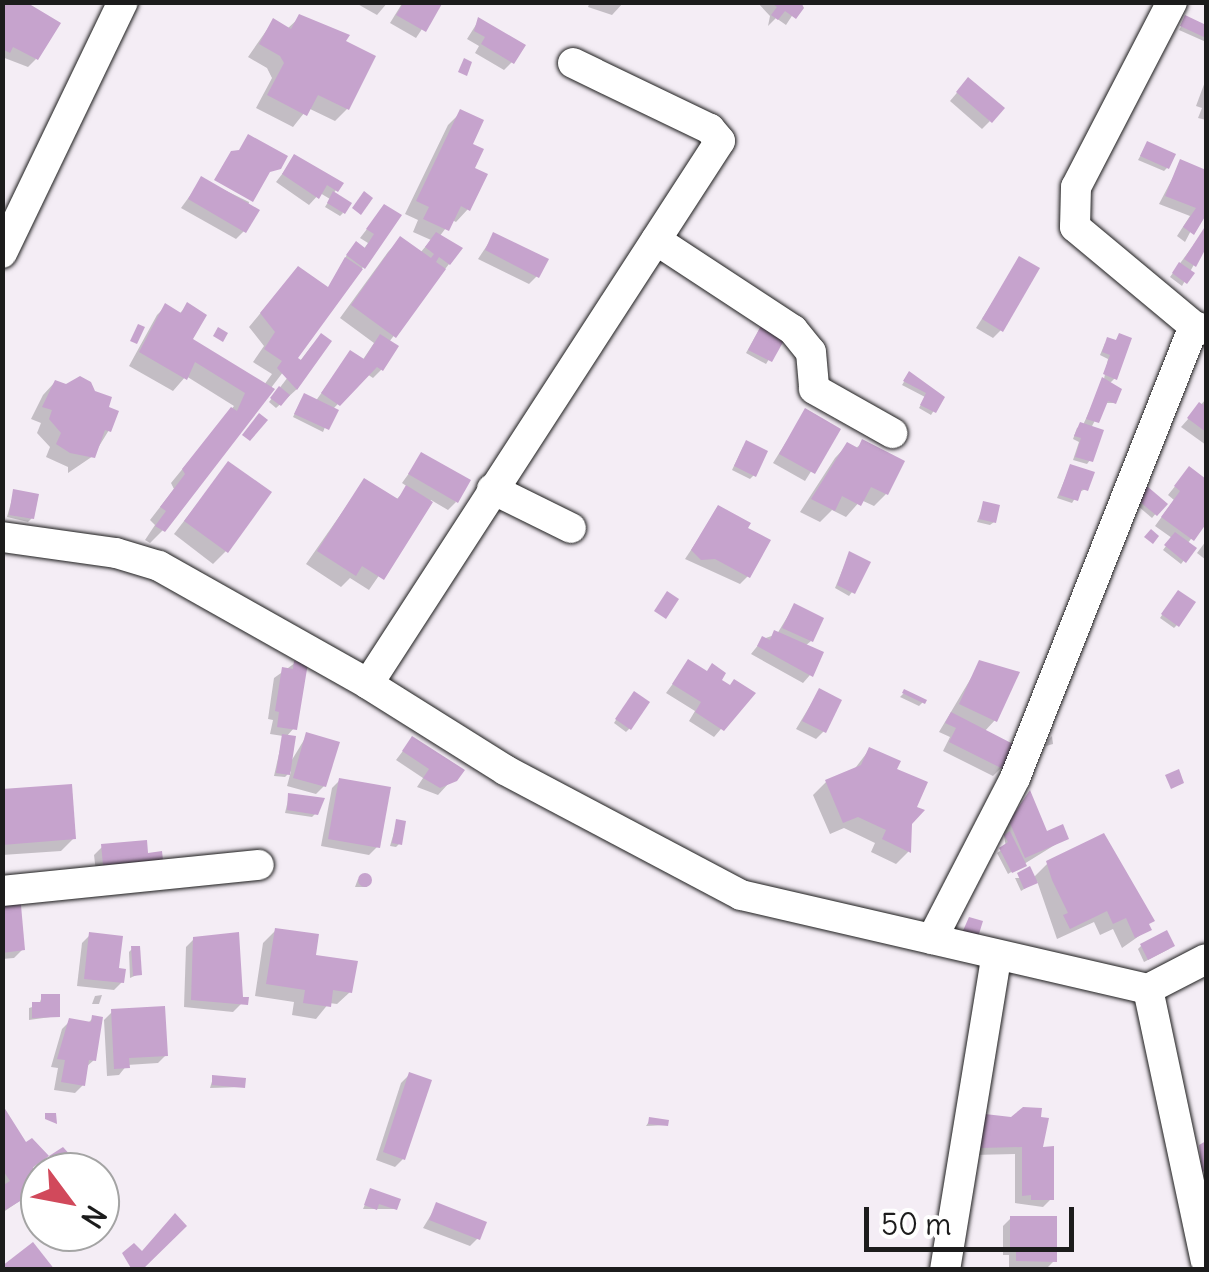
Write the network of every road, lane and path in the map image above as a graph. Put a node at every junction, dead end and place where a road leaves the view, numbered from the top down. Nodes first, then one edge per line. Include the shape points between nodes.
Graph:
1 (122, 2) edge
2 (1172, 2) edge
3 (573, 63) dead end
4 (656, 240) junction
5 (2, 252) edge
6 (1200, 328) edge
7 (892, 433) dead end
8 (492, 489) junction
9 (571, 528) dead end
10 (2, 537) edge
11 (368, 684) junction
12 (259, 865) dead end
13 (2, 891) edge
14 (932, 939) junction
15 (996, 957) junction
16 (1206, 959) edge
17 (1148, 989) junction
18 (1206, 1261) edge
19 (945, 1270) edge

1 - 5 street
2 - 6 street via 1076,187 1075,228
3 - 4 street via 718,135
4 - 7 street via 793,330 811,352 814,389
4 - 8 street
6 - 14 street via 1015,778
8 - 9 street
8 - 11 street
10 - 11 street via 159,566
11 - 14 street via 505,770 741,895
12 - 13 street
14 - 15 street
15 - 17 street
15 - 19 street
16 - 17 street
17 - 18 street

